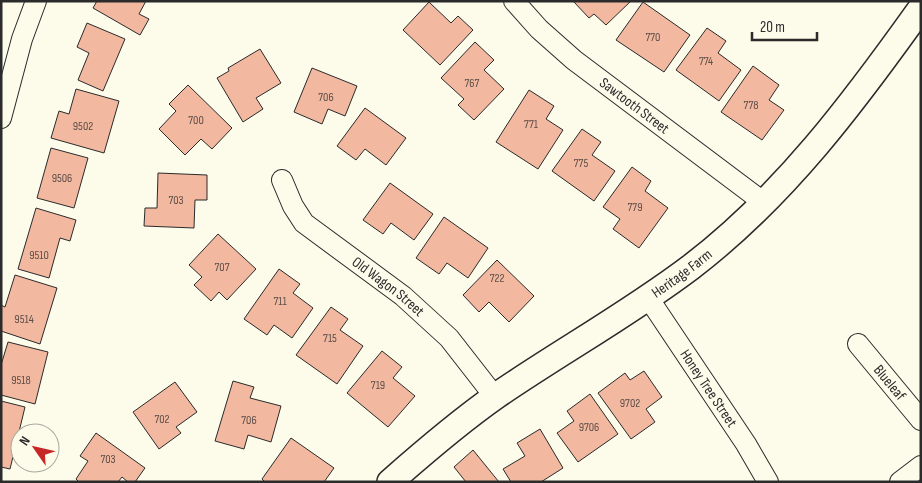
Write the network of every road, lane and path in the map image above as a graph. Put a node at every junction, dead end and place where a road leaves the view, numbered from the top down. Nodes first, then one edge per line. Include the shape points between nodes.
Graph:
1 (36, 1) edge
2 (514, 1) edge
3 (921, 8) edge
4 (1, 118) edge
5 (282, 180) dead end
6 (763, 202) junction
7 (647, 296) junction
8 (858, 344) dead end
9 (495, 397) junction
10 (921, 420) edge
11 (921, 466) edge
12 (390, 482) edge
13 (768, 482) edge
14 (900, 482) edge

1 - 4 street via 22,39
2 - 6 street, Sawtooth Street via 539,30 574,60
3 - 6 street, Heritage Farm via 854,101
5 - 9 street, Old Wagon Street via 292,206 304,223 404,296 449,338
6 - 7 street, Heritage Farm via 691,267
7 - 9 street, Heritage Farm
7 - 13 street, Honey Tree Street
8 - 10 street, Blueleaf
9 - 12 street, Heritage Farm
11 - 14 street

